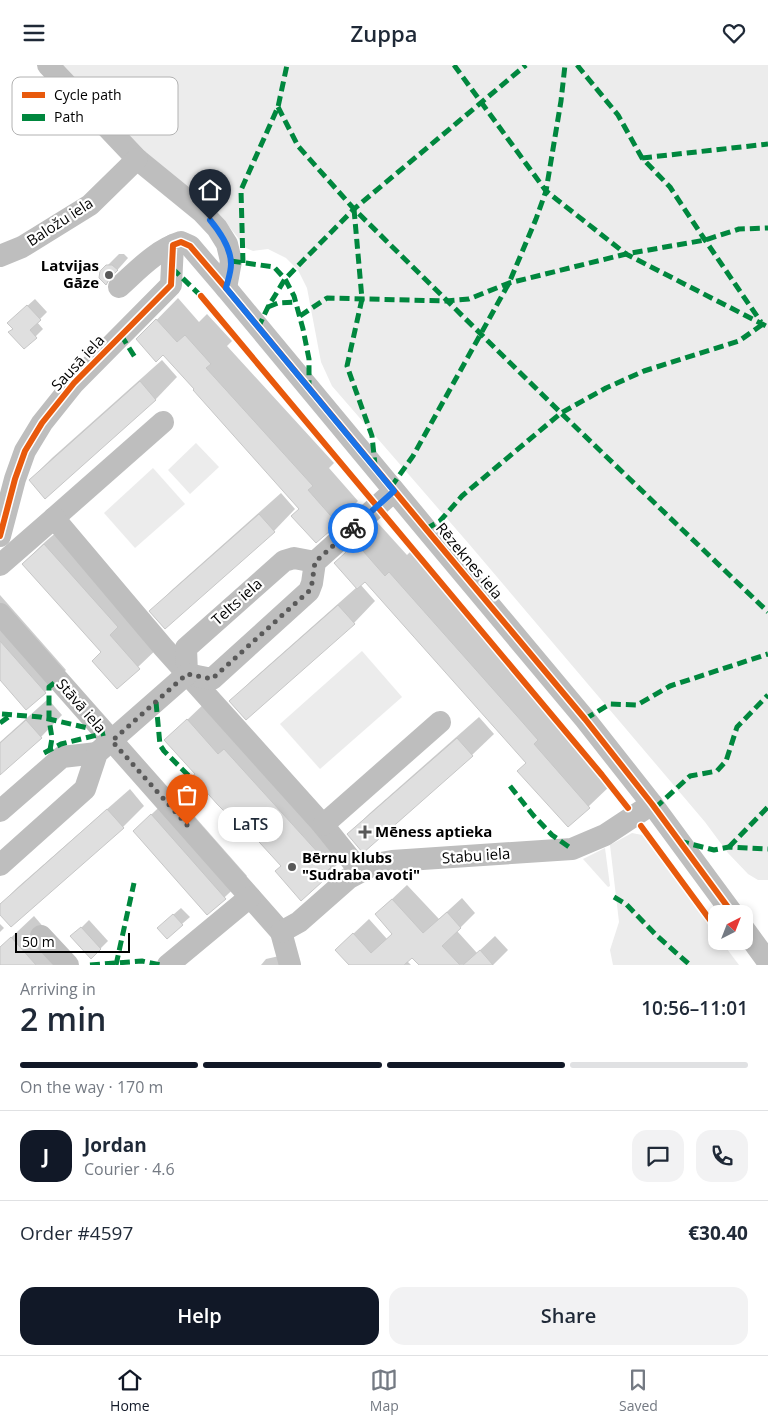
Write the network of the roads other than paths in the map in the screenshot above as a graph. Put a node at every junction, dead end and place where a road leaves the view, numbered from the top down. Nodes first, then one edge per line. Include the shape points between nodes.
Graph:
1 (48, 65) edge
2 (59, 77) edge
3 (114, 135) edge
4 (137, 159) junction
5 (172, 245) junction
6 (0, 256) edge
7 (119, 287) dead end
8 (226, 288) junction
9 (163, 422) dead end
10 (394, 491) junction
11 (54, 518) junction
12 (0, 536) edge
13 (315, 562) junction
14 (0, 565) edge
15 (0, 614) edge
16 (187, 674) junction
17 (440, 722) dead end
18 (104, 747) junction
19 (652, 804) junction
20 (0, 811) edge
21 (323, 825) junction
22 (0, 865) edge
23 (360, 871) junction
24 (250, 897) junction
25 (726, 905) edge
26 (282, 932) junction
27 (41, 935) dead end
28 (753, 941) edge
29 (768, 962) edge
30 (68, 965) edge
31 (168, 965) edge
32 (290, 965) edge

1 - 2 street
3 - 4 street
4 - 6 street, Baložu iela via 90,205 22,247
4 - 8 street via 217,228 227,245 231,261
5 - 7 street via 147,261
5 - 8 street, Rēzeknes iela via 182,242 190,246
5 - 12 street, Sausā iela via 171,285 74,383 42,423 25,451
8 - 10 street, Rēzeknes iela
9 - 11 street
10 - 13 street
10 - 19 street, Rēzeknes iela
11 - 14 street
11 - 16 street
13 - 16 street via 309,591 212,679
13 - 16 street, Telts iela via 294,558 284,561 186,648
15 - 18 street, Stāvā iela
16 - 18 street
16 - 21 street
17 - 21 street
18 - 20 street via 62,757
18 - 22 street via 85,789
18 - 24 street, Stāvā iela
19 - 23 street, Stabu iela via 606,835 572,849 392,861
19 - 25 street, Rēzeknes iela
21 - 23 street
23 - 26 street, Stabu iela via 299,922
24 - 26 street, Stāvā iela
24 - 31 street
26 - 32 street
27 - 30 street
28 - 29 street

